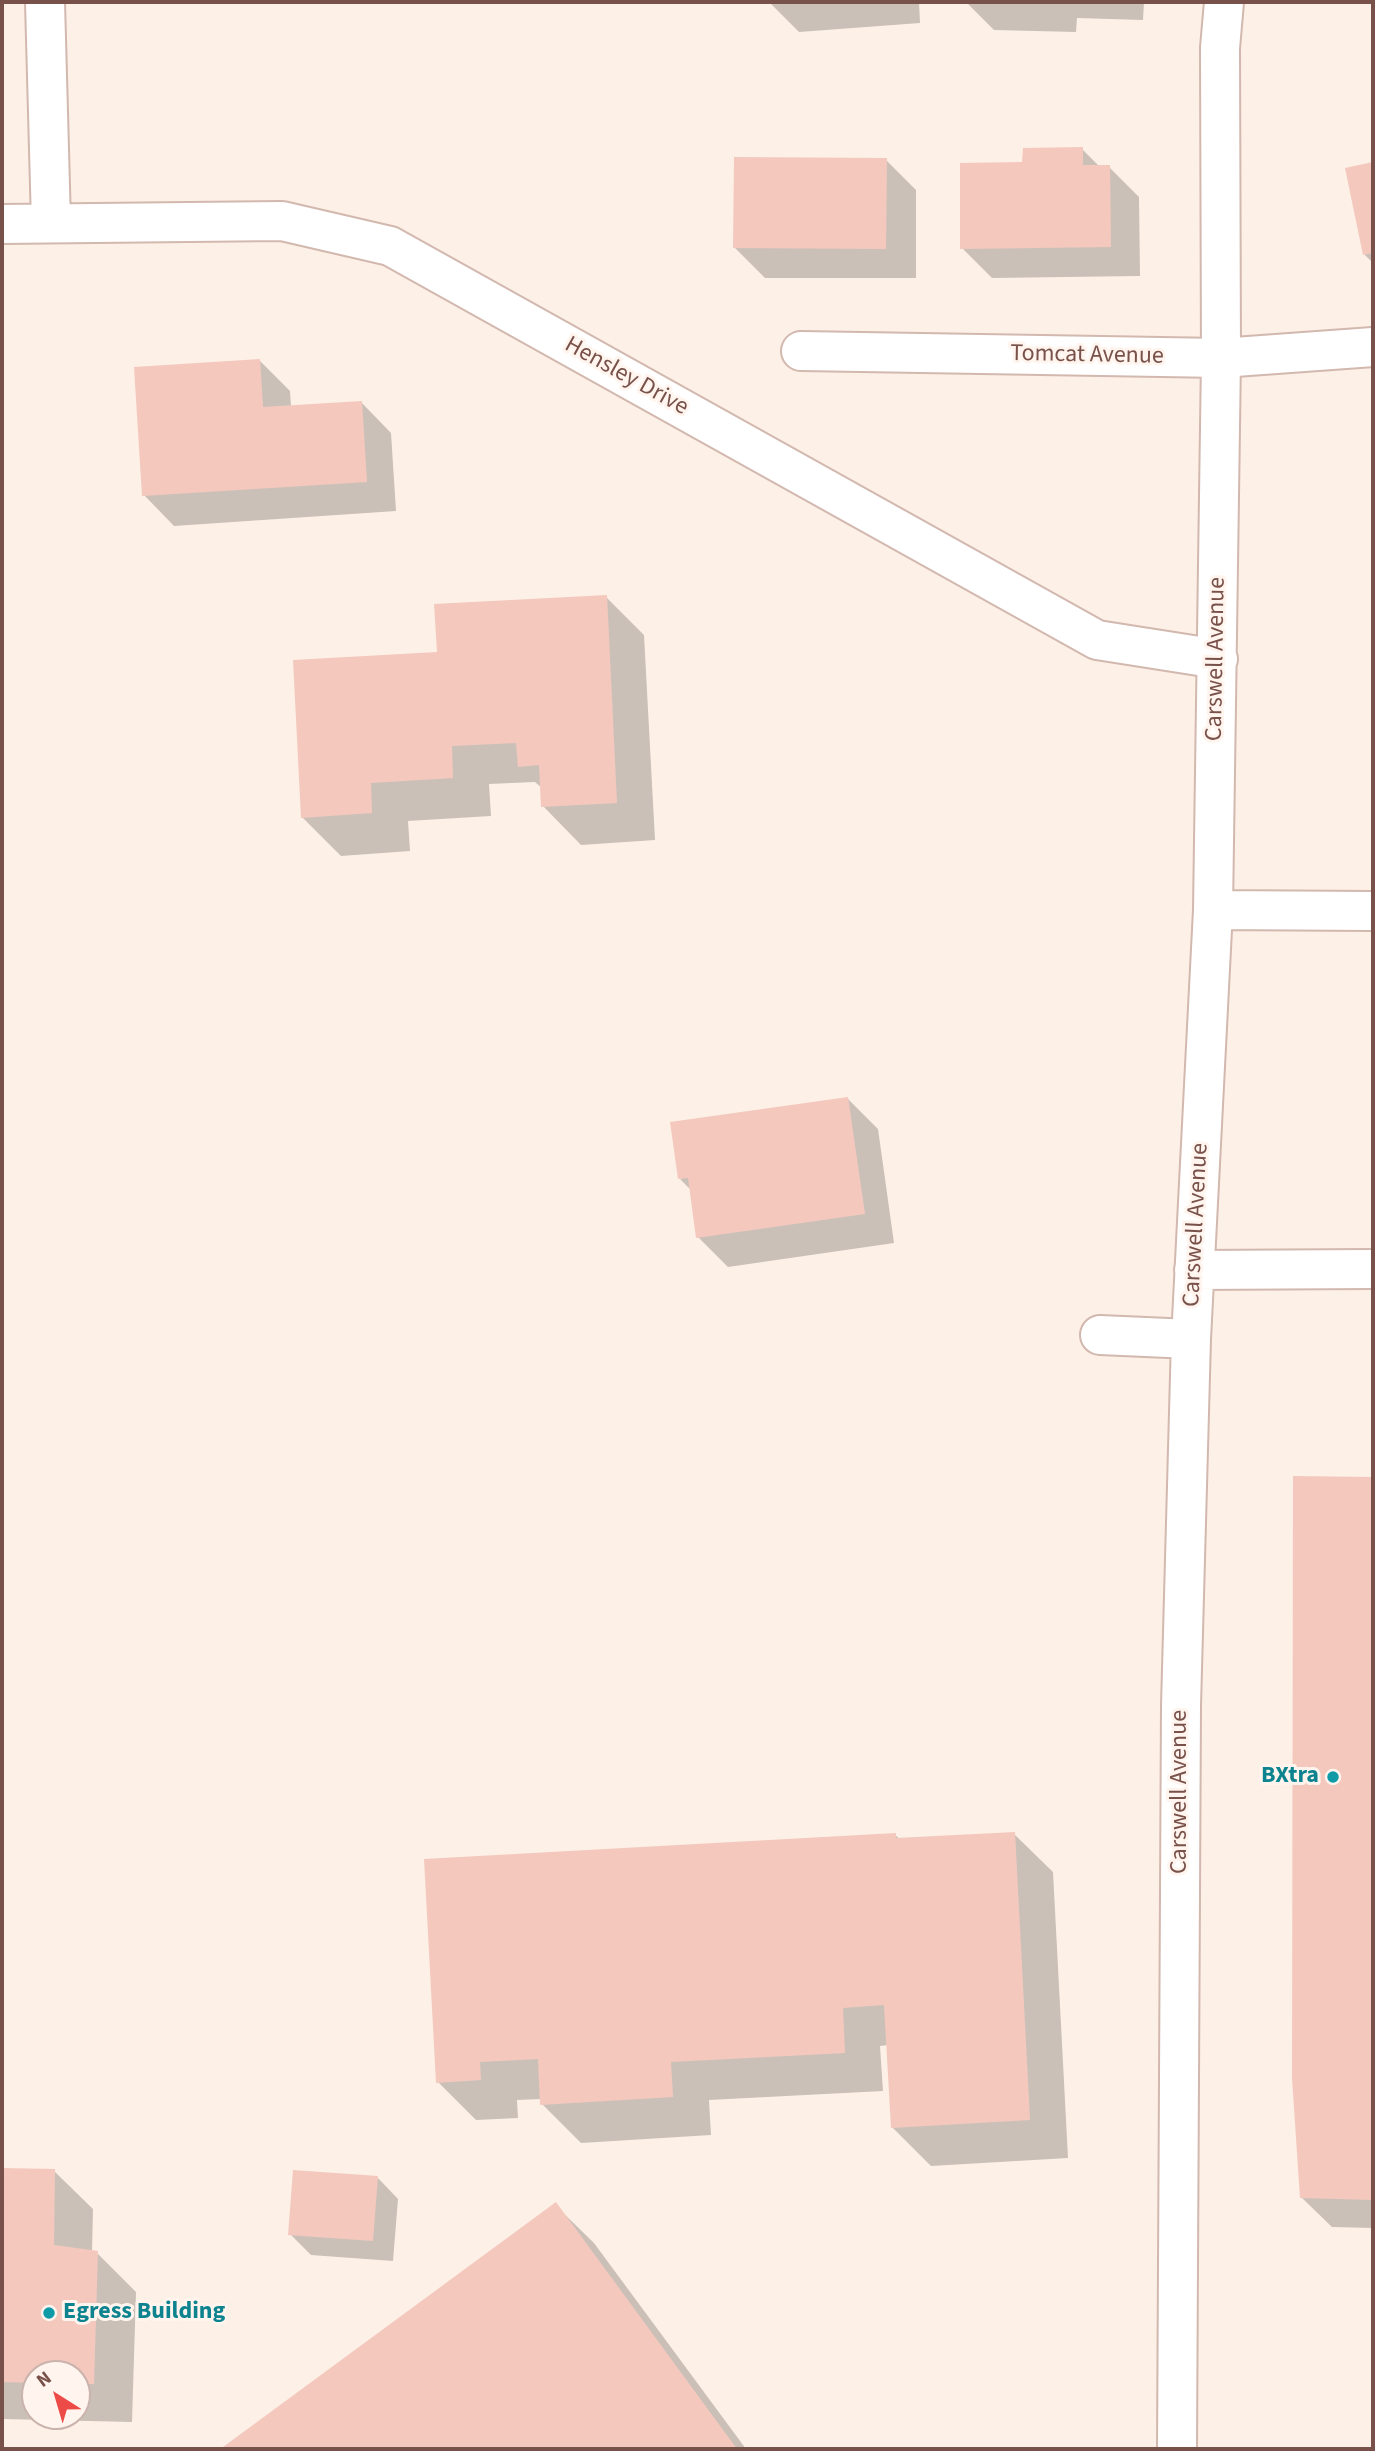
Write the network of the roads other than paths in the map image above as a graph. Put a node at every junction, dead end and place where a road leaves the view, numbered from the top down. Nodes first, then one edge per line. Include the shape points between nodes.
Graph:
1 (45, 2) edge
2 (1224, 2) edge
3 (51, 223) junction
4 (2, 225) edge
5 (1373, 346) edge
6 (801, 351) dead end
7 (1221, 358) junction
8 (1218, 659) junction
9 (1213, 911) junction
10 (1373, 911) edge
11 (1373, 1269) edge
12 (1194, 1270) junction
13 (1100, 1335) dead end
14 (1191, 1339) junction
15 (1177, 2449) edge

1 - 3 street
2 - 7 street, Carswell Avenue via 1220,48
3 - 4 street, Hensley Drive
3 - 8 street, Hensley Drive via 282,221 390,246 1097,640
5 - 7 street, Tomcat Avenue
6 - 7 street, Tomcat Avenue
7 - 8 street, Carswell Avenue
8 - 9 street, Carswell Avenue
9 - 10 street
9 - 12 street, Carswell Avenue
11 - 12 street
12 - 14 street, Carswell Avenue
13 - 14 street
14 - 15 street, Carswell Avenue via 1181,1720

